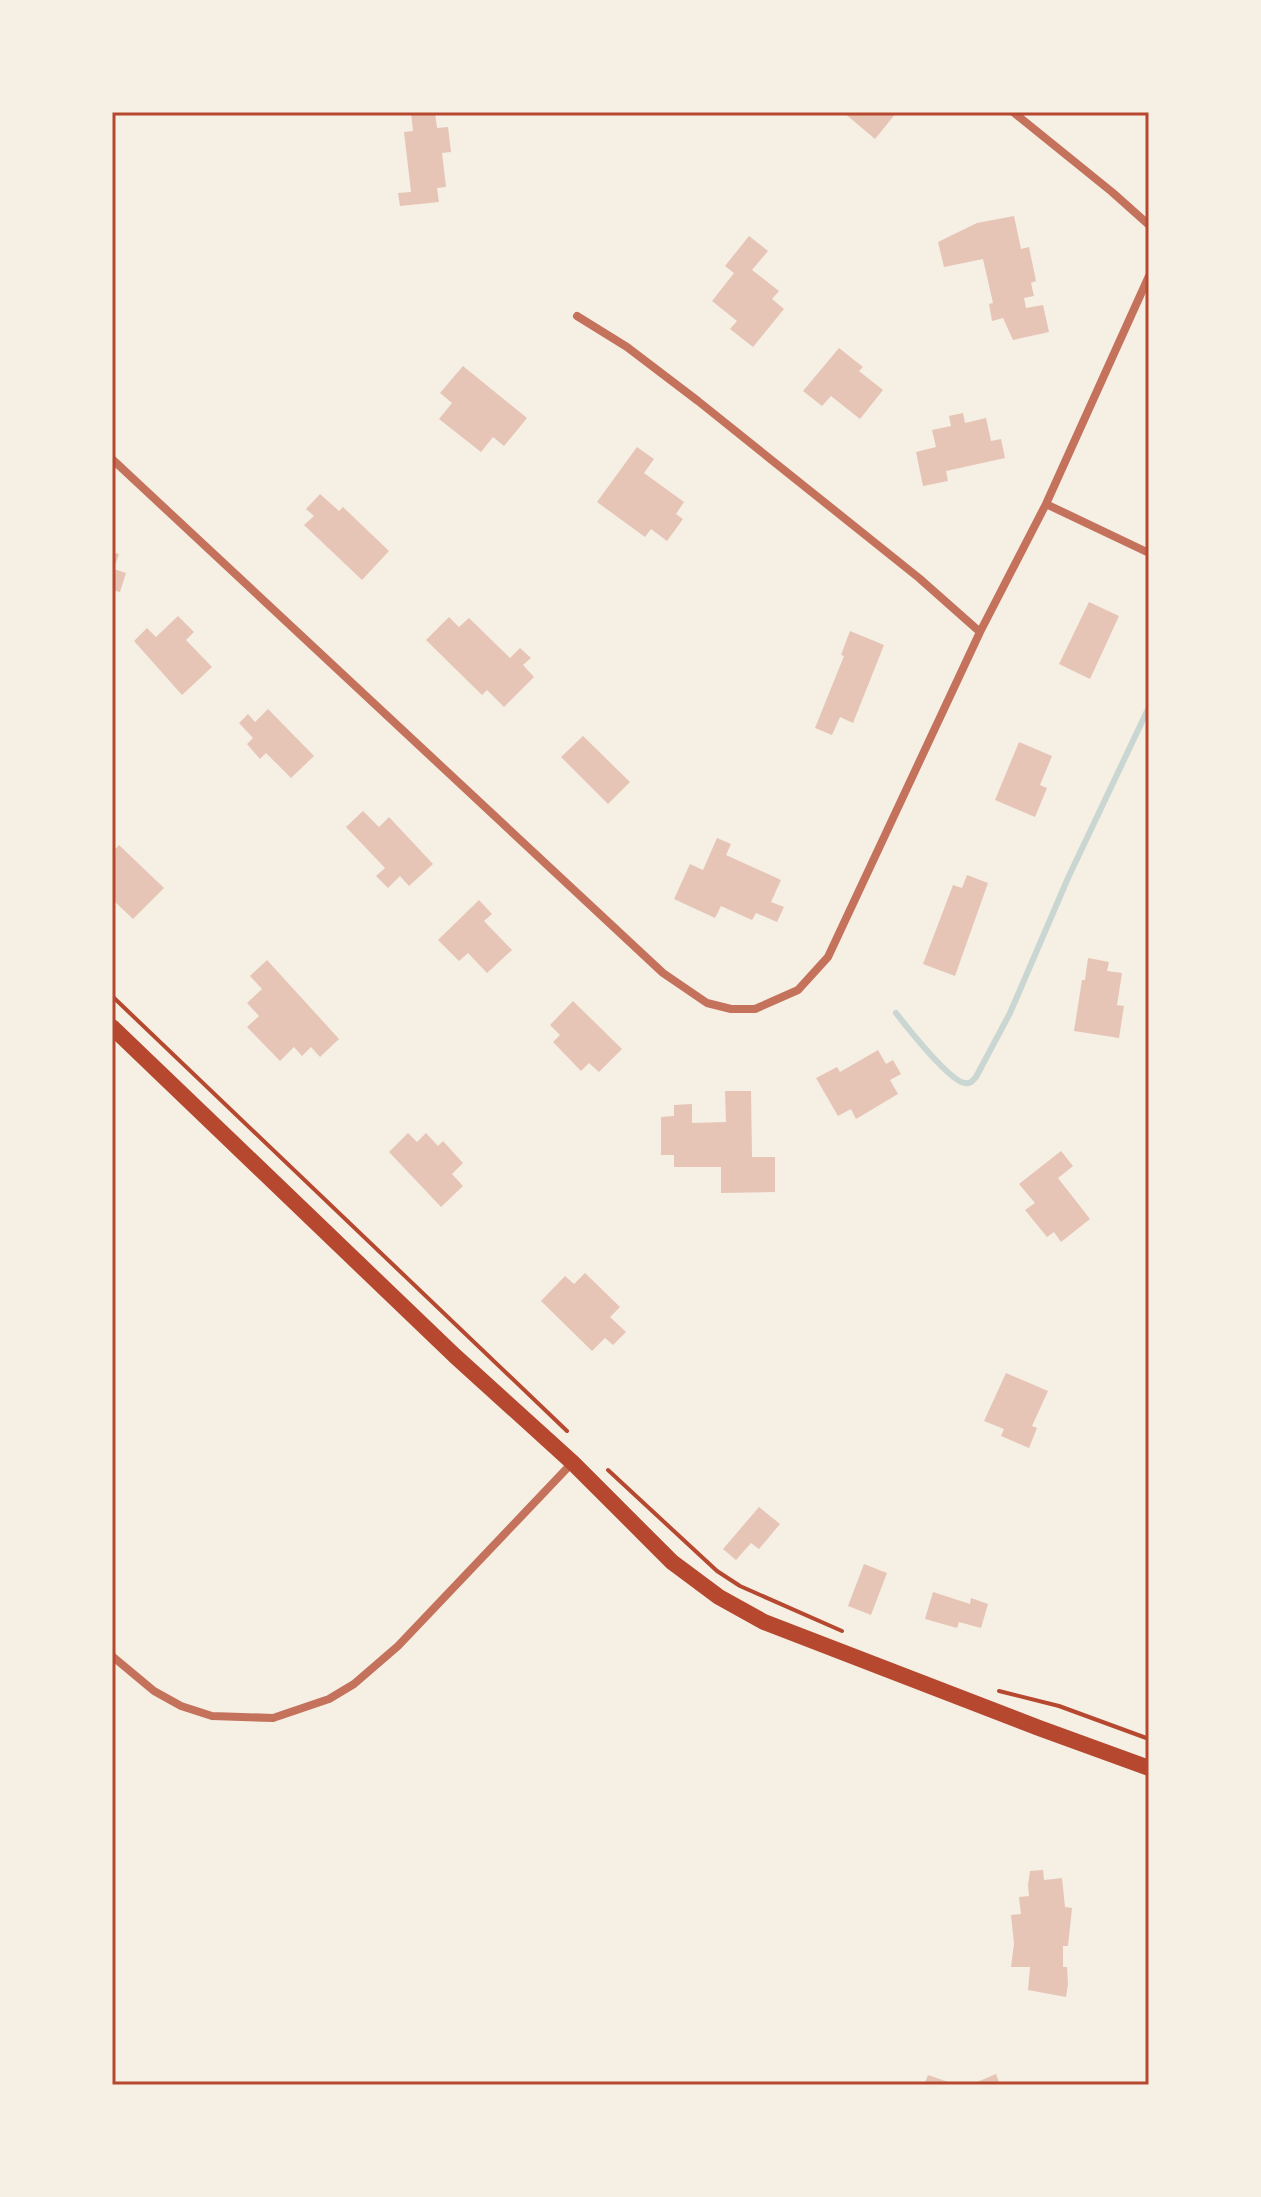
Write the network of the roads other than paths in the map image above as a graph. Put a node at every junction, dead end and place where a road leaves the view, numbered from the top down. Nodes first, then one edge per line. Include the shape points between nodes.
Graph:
1 (1013, 112) edge
2 (1149, 225) edge
3 (1149, 276) edge
4 (577, 316) dead end
5 (112, 459) edge
6 (1046, 504) junction
7 (1149, 553) edge
8 (980, 632) junction
9 (112, 1027) edge
10 (573, 1463) junction
11 (112, 1656) edge
12 (1149, 1768) edge

1 - 2 street
3 - 6 street
4 - 8 street via 698,401
5 - 8 street via 663,973 707,1003 731,1009 755,1009 798,990 828,957
6 - 7 street
6 - 8 street
9 - 10 main road
10 - 11 street via 398,1646 329,1699 273,1718 212,1716 154,1691
10 - 12 main road via 672,1562 764,1622

